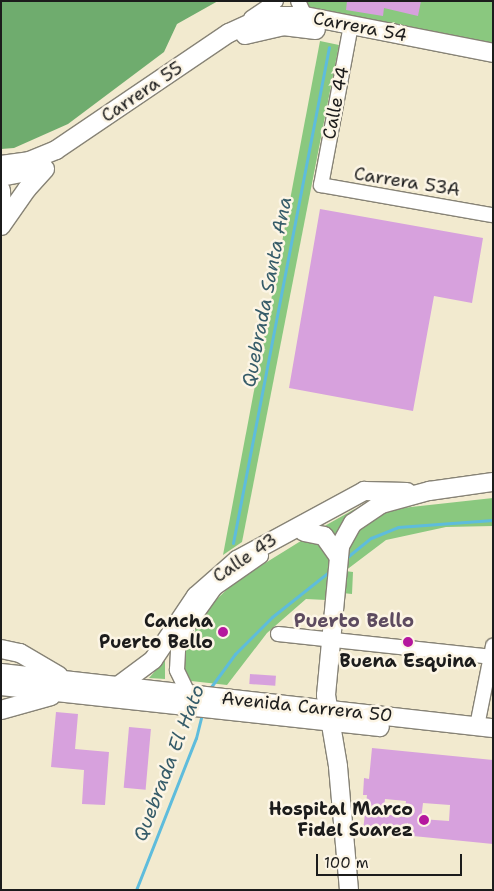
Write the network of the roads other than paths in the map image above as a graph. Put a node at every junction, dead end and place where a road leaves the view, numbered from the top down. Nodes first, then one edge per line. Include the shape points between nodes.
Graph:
1 (276, 1) edge
2 (302, 9) edge
3 (350, 31) junction
4 (235, 35) junction
5 (493, 53) edge
6 (493, 64) edge
7 (49, 165) junction
8 (8, 170) edge
9 (320, 181) joint
10 (1, 190) edge
11 (492, 215) edge
12 (1, 226) edge
13 (493, 482) edge
14 (382, 490) junction
15 (420, 493) junction
16 (304, 532) junction
17 (338, 556) junction
18 (278, 634) dead end
19 (330, 640) junction
20 (1, 650) edge
21 (492, 653) edge
22 (1, 673) edge
23 (13, 683) edge
24 (118, 686) junction
25 (81, 688) junction
26 (192, 699) junction
27 (1, 709) edge
28 (330, 716) junction
29 (485, 727) edge
30 (493, 739) edge
31 (349, 890) edge

1 - 4 street, Carrera 55
2 - 3 main road, Carrera 54
2 - 4 main road, Carrera 54 via 266,16
3 - 4 main road, Carrera 54 via 283,26
3 - 5 main road, Carrera 54
3 - 6 main road, Carrera 54
3 - 9 street, Calle 44
4 - 7 main road, Carrera 55
4 - 8 main road, Carrera 55 via 56,150
7 - 8 main road, Carrera 55
7 - 12 main road
8 - 12 main road
9 - 11 street, Carrera 53A via 324,188
10 - 12 main road
13 - 15 main road
14 - 15 main road, Calle 43
14 - 16 street, Calle 43
14 - 24 main road, Calle 43 via 360,493 270,539 226,567 191,602 155,658
15 - 17 main road via 381,504 361,516 348,531
16 - 17 main road via 324,536
16 - 26 street, Calle 43 via 236,572 198,609 180,640 176,661
17 - 19 main road
18 - 19 street
19 - 21 street
19 - 28 main road via 326,686
20 - 23 main road via 15,658
20 - 25 main road via 20,653
21 - 29 street
22 - 23 main road, Avenida Carrera 50
23 - 25 main road, Avenida Carrera 50
23 - 27 main road via 12,702
24 - 25 main road, Avenida Carrera 50
24 - 26 main road, Avenida Carrera 50
25 - 26 main road, Avenida Carrera 50
25 - 27 main road
26 - 28 main road, Avenida Carrera 50
28 - 29 main road, Avenida Carrera 50
28 - 30 main road, Avenida Carrera 50
28 - 31 main road

